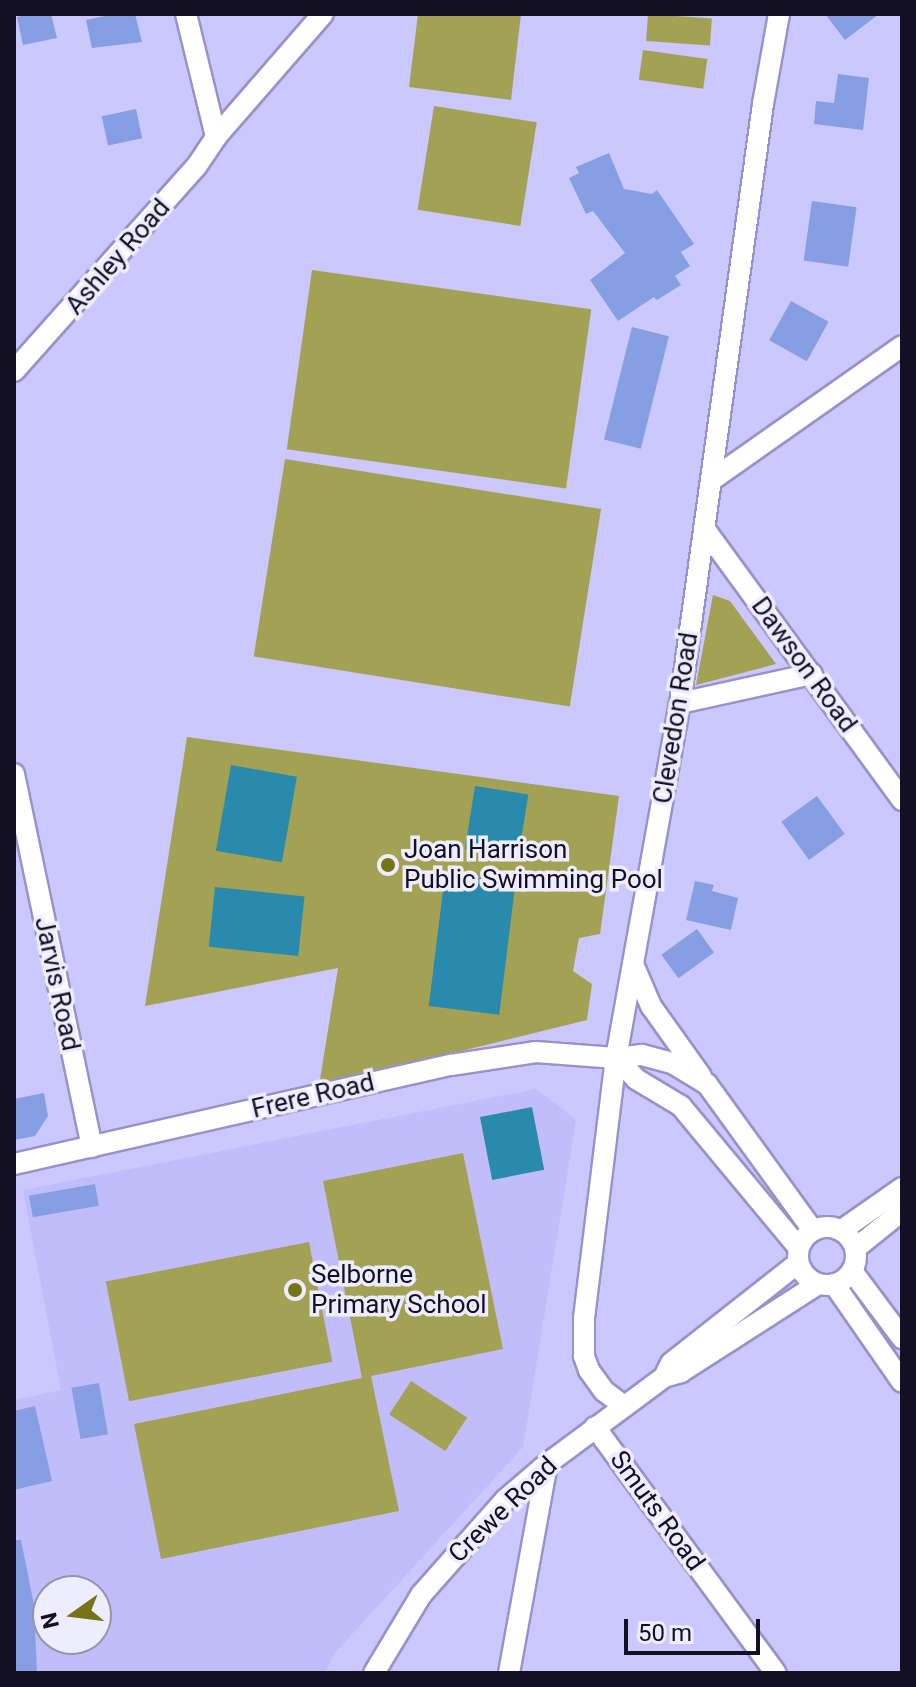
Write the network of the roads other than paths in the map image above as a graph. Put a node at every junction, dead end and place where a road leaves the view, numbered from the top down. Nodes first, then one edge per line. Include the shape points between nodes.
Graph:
1 (186, 14) edge
2 (323, 14) edge
3 (779, 14) edge
4 (216, 137) junction
5 (902, 346) edge
6 (14, 371) edge
7 (713, 479) junction
8 (706, 531) junction
9 (812, 674) junction
10 (680, 703) junction
11 (14, 774) edge
12 (902, 800) edge
13 (633, 964) junction
14 (616, 1058) junction
15 (707, 1084) junction
16 (92, 1147) junction
17 (14, 1164) edge
18 (902, 1188) edge
19 (902, 1211) edge
20 (812, 1229) junction
21 (842, 1230) junction
22 (856, 1248) junction
23 (798, 1255) junction
24 (852, 1271) junction
25 (826, 1284) junction
26 (902, 1338) edge
27 (664, 1377) junction
28 (902, 1382) edge
29 (624, 1406) junction
30 (595, 1427) junction
31 (547, 1464) junction
32 (374, 1673) edge
33 (509, 1673) edge
34 (776, 1673) edge

1 - 4 street
2 - 4 street, Ashley Road
3 - 7 street, Clevedon Road
4 - 6 street, Ashley Road via 196,167
5 - 7 street
7 - 8 street, Clevedon Road
8 - 9 street, Dawson Road
8 - 10 street, Clevedon Road
9 - 10 street
9 - 12 street, Dawson Road
10 - 13 street, Clevedon Road
11 - 16 street, Jarvis Road
13 - 14 street, Clevedon Road
13 - 15 street via 651,1006
14 - 15 street, Frere Road via 642,1055 672,1063
14 - 16 street, Frere Road via 536,1052 451,1065
14 - 23 street via 636,1079 681,1106
14 - 29 street, Clevedon Road via 583,1338 595,1381
15 - 20 street
16 - 17 street, Frere Road
18 - 21 street
19 - 22 street
20 - 21 street
20 - 23 street
21 - 22 street
22 - 24 street
23 - 25 street via 805,1276
23 - 27 street, Crewe Road via 671,1363
24 - 25 street
24 - 26 street
25 - 27 street, Crewe Road via 681,1372
25 - 28 street
27 - 29 street, Crewe Road
29 - 30 street, Crewe Road
30 - 31 street, Crewe Road
30 - 34 street, Smuts Road
31 - 32 street, Crewe Road via 506,1499 440,1571
31 - 33 street

